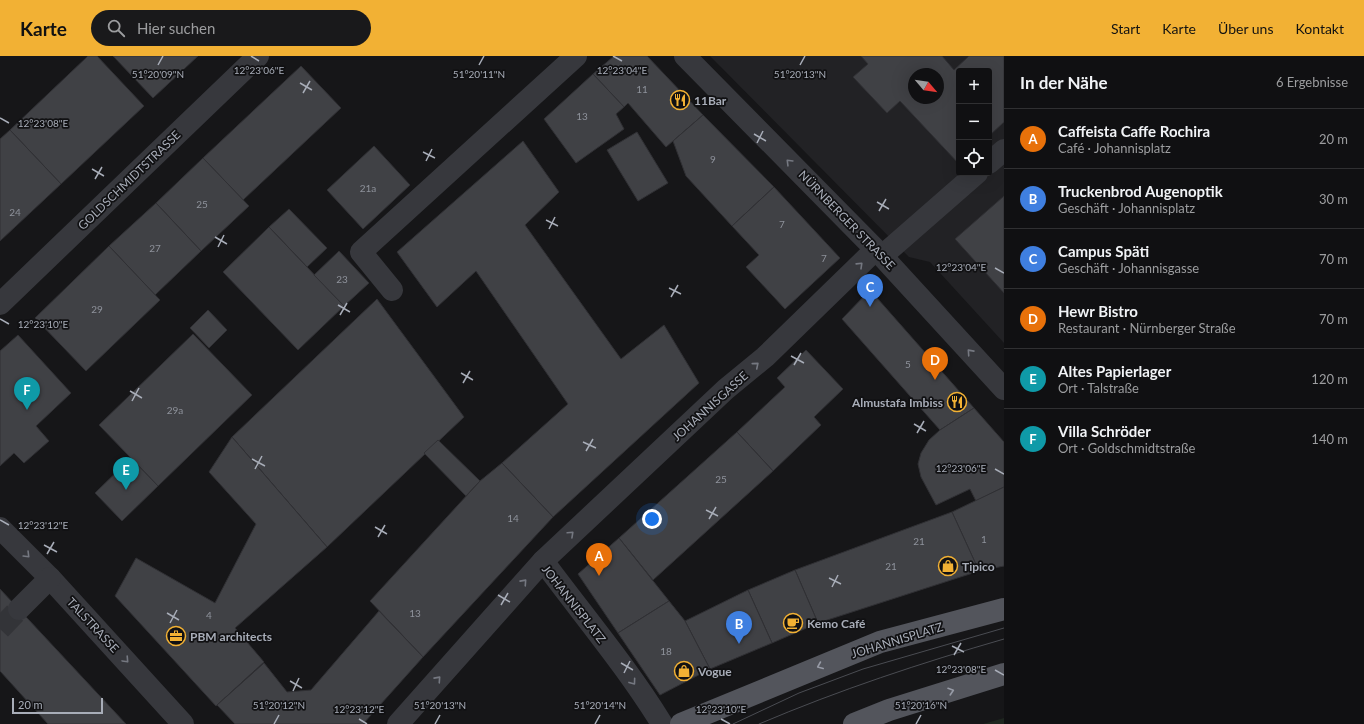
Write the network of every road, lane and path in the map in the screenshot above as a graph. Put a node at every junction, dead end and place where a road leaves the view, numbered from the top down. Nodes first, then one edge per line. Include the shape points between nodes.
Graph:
1 (258, 56) edge
2 (576, 56) edge
3 (685, 56) edge
4 (1004, 150) edge
5 (992, 160) edge
6 (973, 176) edge
7 (879, 253) junction
8 (392, 290) dead end
9 (0, 304) edge
10 (1004, 389) edge
11 (0, 528) edge
12 (543, 561) junction
13 (50, 578) junction
14 (1004, 609) edge
15 (20, 610) tunnel mouth
16 (1004, 674) edge
17 (184, 724) edge
18 (398, 724) edge
19 (662, 724) edge
20 (681, 724) edge
21 (854, 724) edge

1 - 9 street, GOLDSCHMIDTSTRASSE
2 - 8 street via 361,252
7 -> 3 street, NÜRNBERGER STRASSE
4 - 5 street
6 - 7 street, JOHANNISGASSE
10 -> 7 street, NÜRNBERGER STRASSE
12 -> 7 street, JOHANNISGASSE via 726,390
11 -> 13 street, TALSTRASSE
18 -> 12 street, JOHANNISPLATZ
12 -> 19 street, JOHANNISPLATZ via 612,652
13 - 15 street
13 -> 17 street, TALSTRASSE
14 -> 20 main road, JOHANNISPLATZ via 880,642
21 -> 16 main road via 889,710

